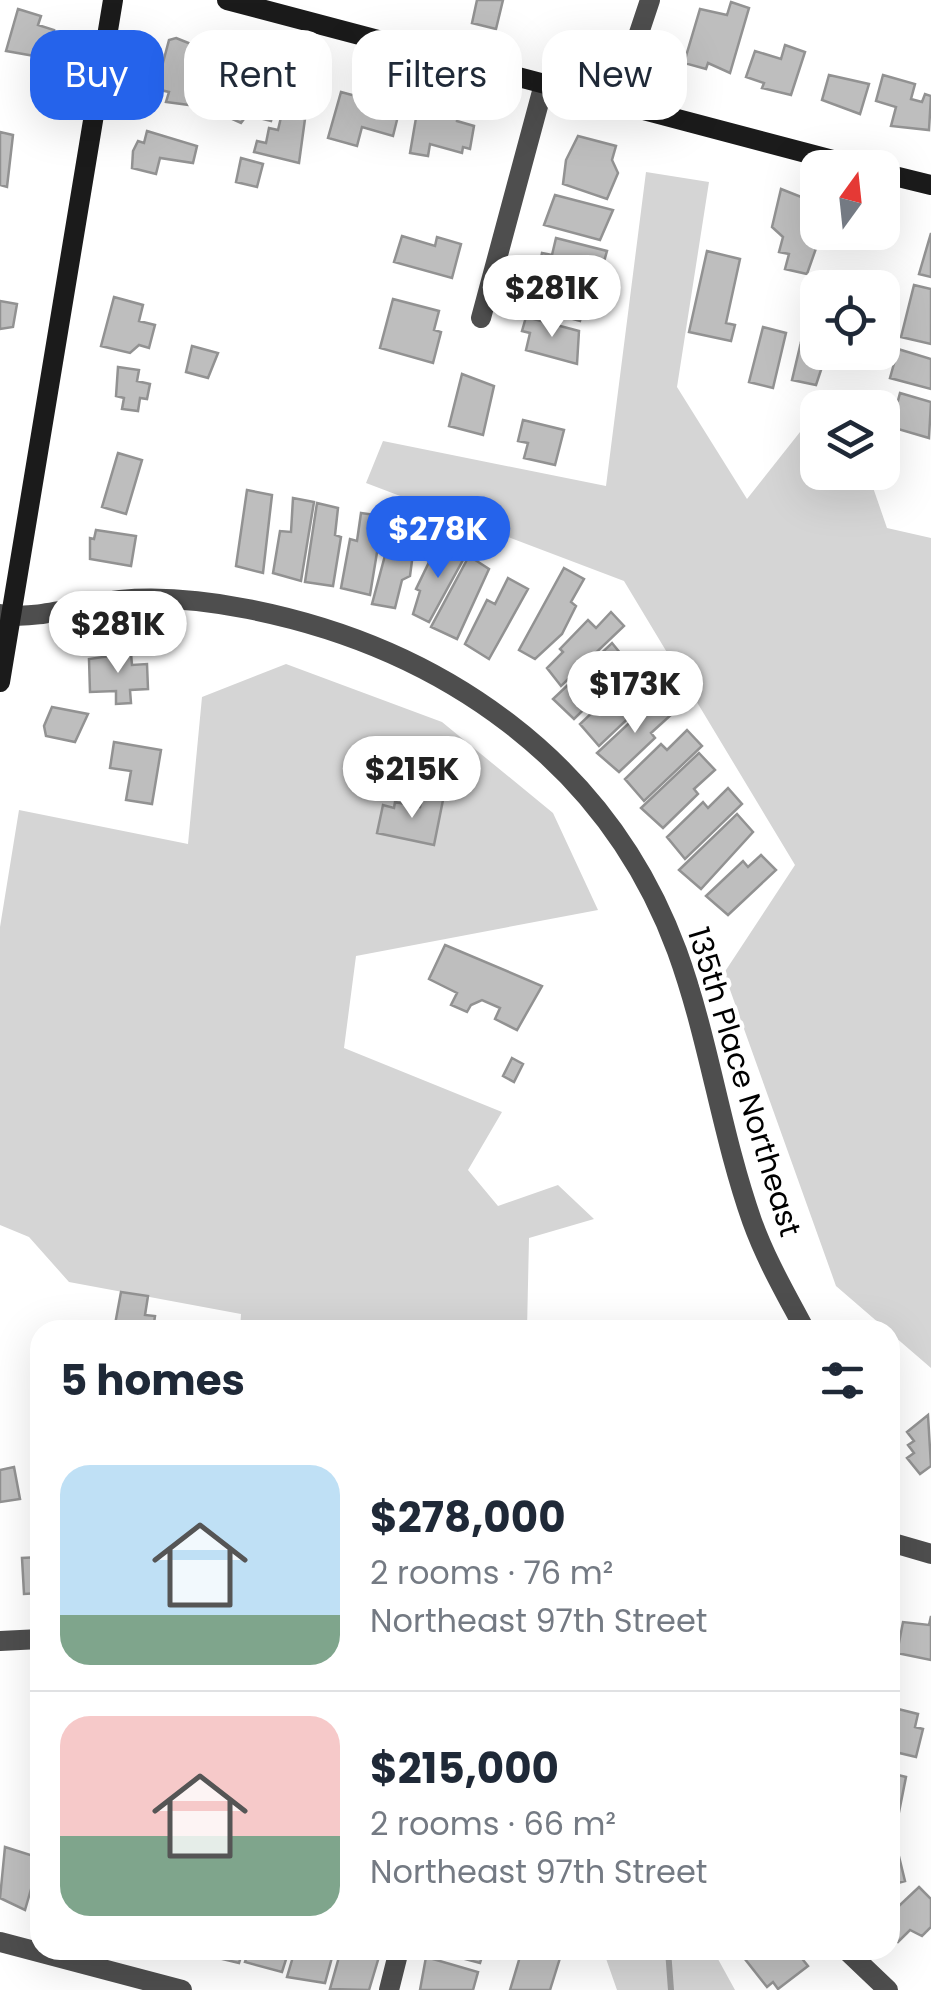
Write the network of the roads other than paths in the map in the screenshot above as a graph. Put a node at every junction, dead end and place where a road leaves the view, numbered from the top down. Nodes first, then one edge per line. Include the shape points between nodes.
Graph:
1 (113, 0) edge
2 (226, 0) edge
3 (650, 0) edge
4 (640, 30) edge
5 (542, 83) edge
6 (542, 91) edge
7 (683, 120) edge
8 (800, 151) edge
9 (900, 177) edge
10 (931, 185) edge
11 (481, 318) dead end
12 (5, 615) edge
13 (0, 682) edge
14 (800, 1320) edge
15 (900, 1545) edge
16 (931, 1554) edge
17 (30, 1640) edge
18 (0, 1642) edge
19 (0, 1942) edge
20 (30, 1950) edge
21 (68, 1960) edge
22 (396, 1960) edge
23 (857, 1960) edge
24 (887, 1989) edge
25 (182, 1990) edge
26 (389, 1990) edge

1 - 12 street
2 - 5 street
3 - 4 street
6 - 11 street
7 - 8 street
9 - 10 street
12 - 13 street
12 - 14 street, 135th Place Northeast via 122,600 245,608 375,644 431,670 524,736 587,796 628,850 678,953 756,1231
15 - 16 street
17 - 18 street
19 - 20 street
21 - 25 street
22 - 26 street
23 - 24 street

